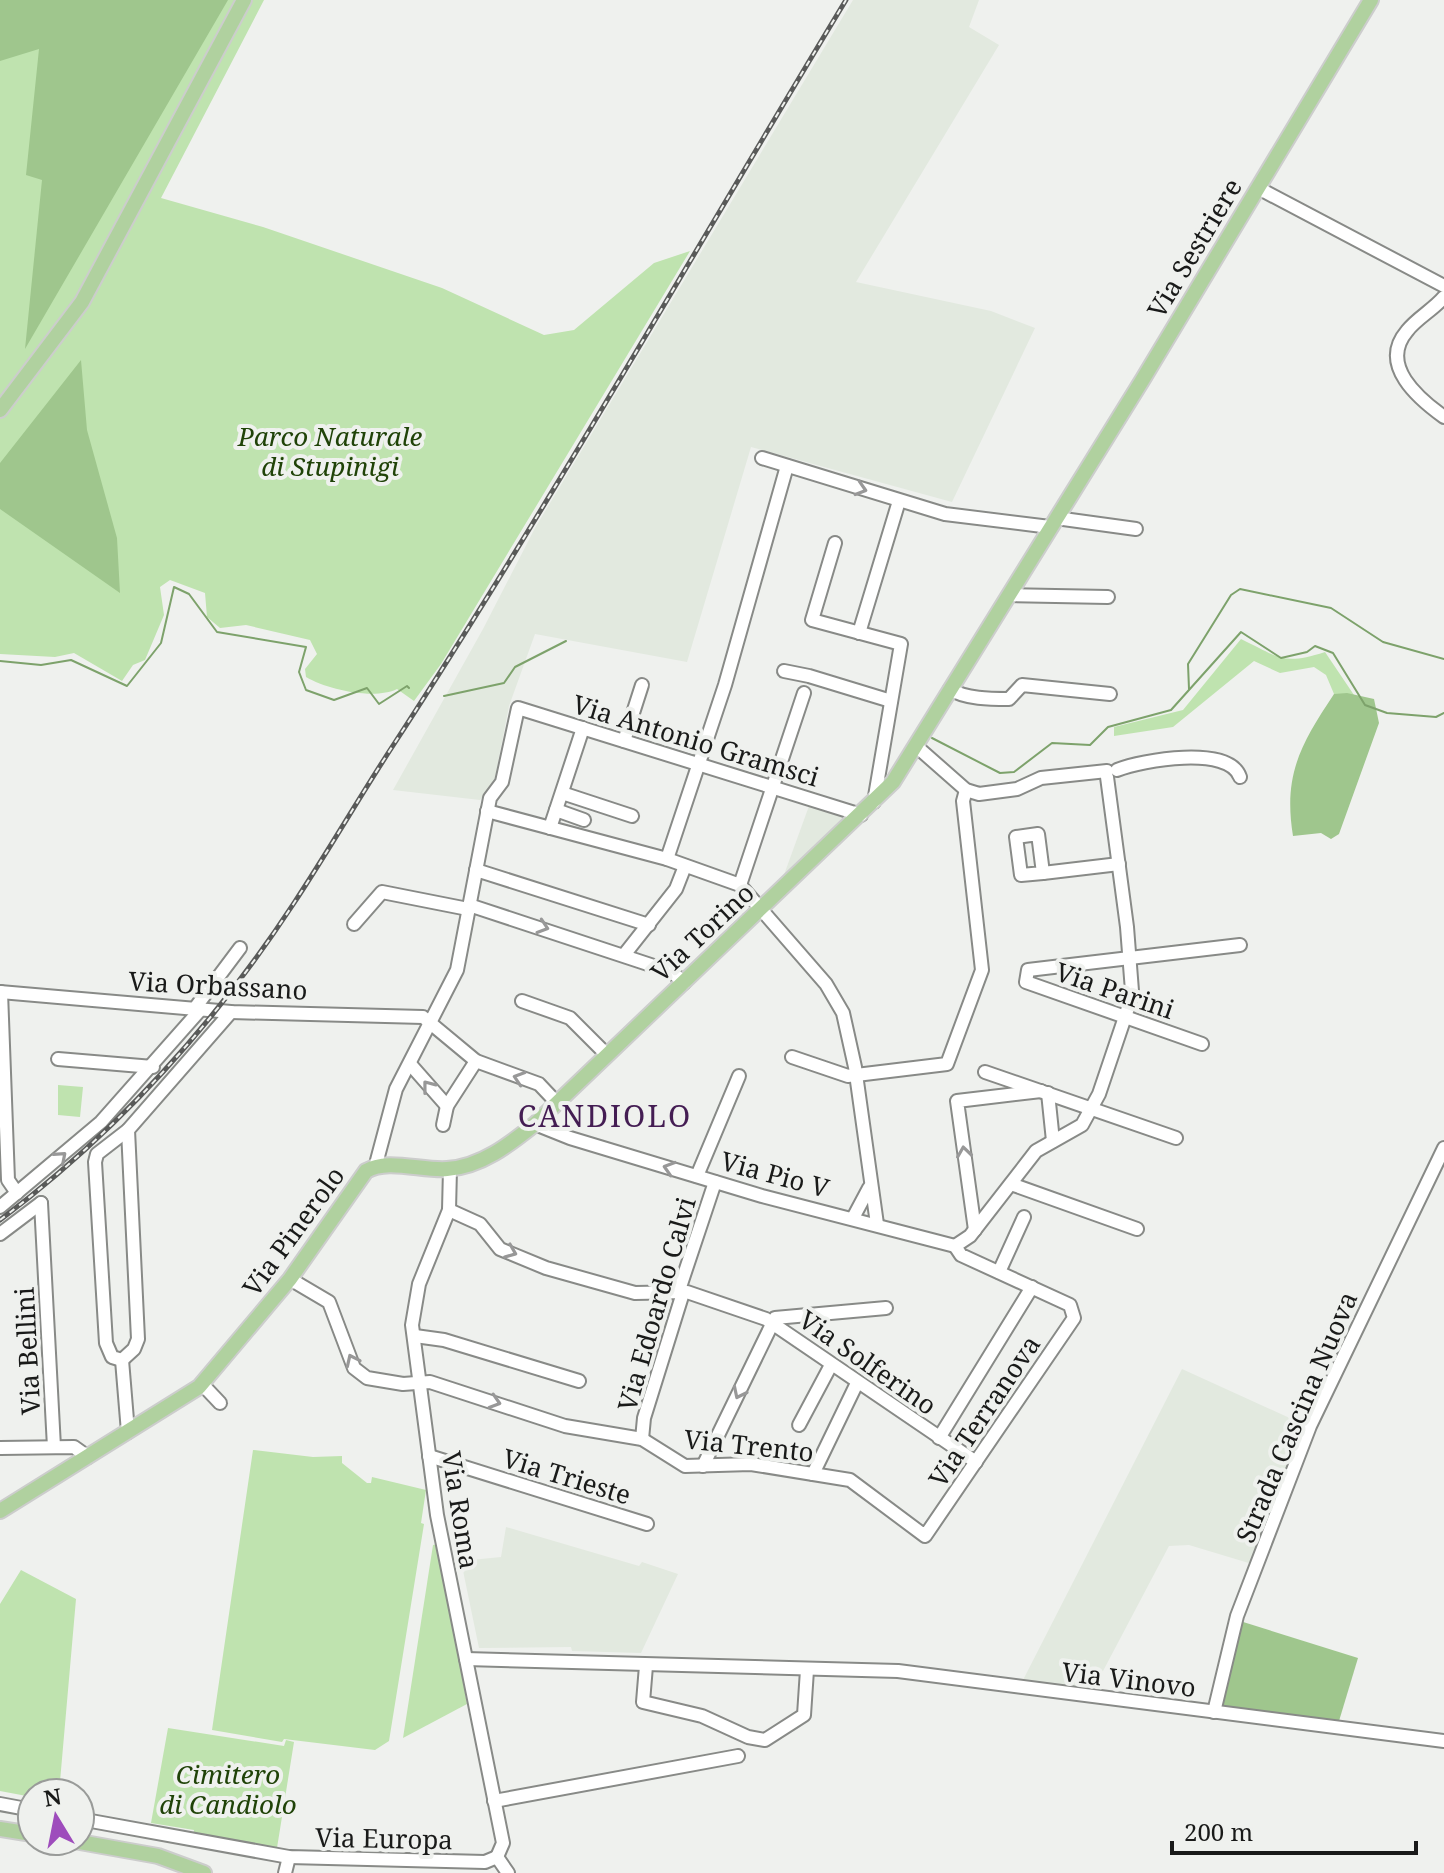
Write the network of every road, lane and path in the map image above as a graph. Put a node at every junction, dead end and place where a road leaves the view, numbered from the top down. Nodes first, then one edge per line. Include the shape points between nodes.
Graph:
1 (244, 0) edge
2 (1371, 0) edge
3 (1258, 188) junction
4 (1444, 286) edge
5 (1444, 297) edge
6 (0, 410) edge
7 (1444, 417) edge
8 (762, 458) dead end
9 (787, 466) junction
10 (899, 501) junction
11 (1053, 522) junction
12 (1136, 529) dead end
13 (835, 543) dead end
14 (1009, 595) junction
15 (1108, 597) dead end
16 (859, 633) junction
17 (784, 671) dead end
18 (642, 685) dead end
19 (950, 689) junction
20 (804, 693) dead end
21 (1110, 694) dead end
22 (891, 701) junction
23 (583, 728) junction
24 (624, 741) junction
25 (916, 746) junction
26 (699, 765) junction
27 (1112, 774) junction
28 (1240, 777) dead end
29 (774, 787) junction
30 (966, 790) junction
31 (562, 793) junction
32 (874, 802) junction
33 (556, 810) junction
34 (487, 811) junction
35 (861, 815) junction
36 (632, 816) dead end
37 (584, 820) dead end
38 (550, 828) junction
39 (667, 859) junction
40 (1119, 864) junction
41 (685, 866) junction
42 (476, 870) junction
43 (1043, 873) dead end
44 (740, 885) junction
45 (468, 907) junction
46 (761, 910) junction
47 (354, 924) dead end
48 (649, 925) junction
49 (1240, 945) dead end
50 (240, 948) dead end
51 (624, 955) junction
52 (1130, 958) junction
53 (684, 983) junction
54 (0, 992) edge
55 (522, 1001) dead end
56 (198, 1008) junction
57 (231, 1012) junction
58 (1125, 1017) junction
59 (432, 1021) junction
60 (1202, 1044) dead end
61 (606, 1054) junction
62 (792, 1057) dead end
63 (58, 1059) dead end
64 (476, 1061) junction
65 (410, 1064) junction
66 (153, 1067) junction
67 (985, 1072) dead end
68 (739, 1076) dead end
69 (856, 1076) junction
70 (1044, 1092) junction
71 (556, 1102) junction
72 (447, 1106) junction
73 (1092, 1109) junction
74 (535, 1124) junction
75 (443, 1125) dead end
76 (128, 1130) junction
77 (1176, 1138) dead end
78 (1053, 1141) junction
79 (1444, 1148) edge
80 (376, 1164) junction
81 (450, 1169) junction
82 (697, 1176) junction
83 (715, 1182) junction
84 (1011, 1184) junction
85 (870, 1185) junction
86 (17, 1193) junction
87 (0, 1207) edge
88 (449, 1210) junction
89 (1024, 1217) dead end
90 (853, 1218) junction
91 (877, 1224) junction
92 (1137, 1229) dead end
93 (975, 1230) junction
94 (0, 1234) edge
95 (955, 1246) junction
96 (999, 1272) junction
97 (290, 1279) junction
98 (1032, 1287) junction
99 (681, 1292) junction
100 (886, 1308) dead end
101 (1073, 1310) joint
102 (773, 1323) junction
103 (415, 1336) junction
104 (122, 1360) junction
105 (831, 1365) junction
106 (579, 1381) dead end
107 (420, 1383) junction
108 (857, 1383) junction
109 (202, 1384) junction
110 (220, 1403) dead end
111 (799, 1425) dead end
112 (128, 1432) junction
113 (939, 1438) junction
114 (642, 1439) junction
115 (54, 1447) junction
116 (0, 1448) edge
117 (429, 1456) junction
118 (88, 1457) junction
119 (976, 1462) junction
120 (703, 1466) junction
121 (813, 1474) junction
122 (0, 1511) edge
123 (647, 1524) dead end
124 (925, 1536) joint
125 (466, 1659) junction
126 (646, 1666) junction
127 (807, 1670) junction
128 (1214, 1712) junction
129 (1444, 1741) edge
130 (738, 1756) dead end
131 (494, 1801) junction
132 (96, 1822) edge
133 (96, 1845) edge
134 (293, 1857) junction
135 (497, 1857) junction
136 (204, 1873) edge
137 (285, 1873) edge
138 (296, 1873) edge
139 (508, 1873) edge

1 - 6 main road via 82,302
2 - 3 main road, Via Sestriere
3 - 4 street
3 - 11 main road, Via Sestriere
5 - 7 street via 1407,331 1398,364 1415,396
8 - 9 street
9 -> 10 street
9 - 26 street
10 - 11 street via 954,516
10 - 16 street
11 - 12 street
11 - 14 main road, Via Torino
13 - 16 street via 812,620
14 - 15 street
14 - 19 main road, Via Torino
16 - 22 street via 901,644
17 - 22 street
18 - 24 street
19 - 21 street via 990,699 1009,699 1022,685
19 - 25 main road, Via Torino
20 - 29 street
22 - 32 street
23 - 24 street, Via Antonio Gramsci
23 - 31 street
23 - 34 street, Via Antonio Gramsci via 518,708 502,782
24 - 26 street, Via Antonio Gramsci
25 - 30 street
25 - 32 main road, Via Torino
26 - 29 street, Via Antonio Gramsci
26 - 39 street
27 - 28 street via 1208,756 1233,765
27 - 30 street via 1041,778 1001,792
27 - 40 street via 1109,794
29 - 35 street, Via Antonio Gramsci
29 - 44 street
30 - 69 street via 982,970 947,1064
31 - 33 street
31 - 36 street
32 - 35 main road, Via Torino
33 - 37 street
33 - 38 street
34 - 38 street
34 - 42 street
35 - 46 main road, Via Torino
38 - 39 street
39 - 41 street
40 - 43 street
40 - 52 street
41 - 44 street
41 - 48 street via 676,889
42 - 45 street
42 - 48 street
44 - 46 street
45 - 47 street via 382,892
45 -> 51 street
45 - 59 street via 457,970
46 - 53 main road, Via Torino
46 - 69 street via 834,995
48 - 51 street
49 - 52 street
50 - 56 street
51 - 53 street via 672,972
52 - 58 street via 1132,991
52 - 58 street, Via Parini via 1028,970 1026,982
53 - 61 main road, Via Torino
54 - 56 street, Via Orbassano
54 - 86 street via 8,1180
55 - 61 street via 570,1018
56 - 57 street, Via Orbassano
56 - 66 street
57 - 59 street, Via Orbassano
57 - 76 street
58 - 60 street, Via Parini
58 - 73 street
59 - 64 street
59 - 65 street
61 - 71 main road, Via Torino
62 - 69 street
63 - 66 street
71 -> 64 street via 539,1084
64 - 72 street
72 -> 65 street
65 - 80 street via 388,1110
86 -> 66 street via 101,1122
67 - 70 street
68 - 82 street
69 - 85 street
70 - 73 street
70 - 78 street
93 -> 70 street via 957,1101
71 - 74 main road, Via Torino
72 - 75 street
73 - 77 street
73 - 78 street via 1077,1130
74 - 81 main road, Via Torino via 489,1156
82 -> 74 street, Via Pio V
76 - 104 street via 138,1339
76 - 104 street via 97,1154 95,1162 106,1343 112,1357
78 - 84 street via 1036,1151
79 - 128 street, Strada Cascina Nuova via 1310,1426 1237,1616
80 - 81 main road, Via Pinerolo
80 - 97 main road, Via Pinerolo
81 - 88 street, Via Roma
82 - 83 street, Via Pio V
83 - 90 street, Via Pio V
83 - 99 street, Via Edoardo Calvi
84 - 92 street
84 - 93 street
85 - 90 street
85 - 91 street
86 - 87 street
88 -> 99 street, Via Solferino via 480,1224 500,1249 546,1268 635,1293
88 - 103 street, Via Roma via 414,1304
89 - 96 street
90 - 91 street, Via Pio V
91 - 95 street, Via Pio V
93 - 95 street
94 - 115 street, Via Bellini via 41,1203
95 - 96 street, Via Pio V via 961,1255
96 - 98 street, Via Pio V
107 -> 97 street, Via Trento via 359,1374 329,1302
97 - 109 main road, Via Pinerolo
98 - 101 street, Via Pio V
98 - 113 street, Via Solferino
99 - 102 street, Via Solferino
99 - 114 street, Via Edoardo Calvi
100 - 102 street, Via Solferino via 775,1318
101 - 119 street, Via Terranova via 1073,1321
102 - 105 street, Via Solferino
102 -> 120 street
103 - 106 street
103 - 107 street, Via Roma
104 - 112 street
105 - 108 street, Via Solferino
105 - 111 street
107 -> 114 street, Via Trento via 565,1426
107 - 117 street, Via Roma
108 - 113 street, Via Solferino
108 - 121 street
109 - 110 street
109 - 112 main road, Via Pinerolo
112 - 118 main road, Via Pinerolo
113 - 119 street, Via Solferino
114 - 120 street, Via Trento via 673,1461
115 - 116 street
115 - 118 street via 74,1447
117 - 123 street, Via Trieste
117 - 125 street, Via Roma
118 - 122 main road, Via Pinerolo
119 - 124 street, Via Terranova
120 - 121 street, Via Trento via 751,1464
121 - 124 street, Via Trento via 850,1480
125 - 126 street, Via Vinovo
125 - 131 street, Via Roma
126 - 127 street, Via Vinovo
126 - 127 street via 643,1702 702,1716 765,1740 804,1715
127 - 128 street, Via Vinovo via 898,1671
128 - 129 street, Via Vinovo
130 - 131 street
131 - 135 street, Via Roma via 503,1843
132 - 134 street, Via Europa
133 - 136 main road via 158,1856
134 - 135 street, Via Europa via 485,1862
134 - 137 street
134 - 138 street
135 - 139 street

